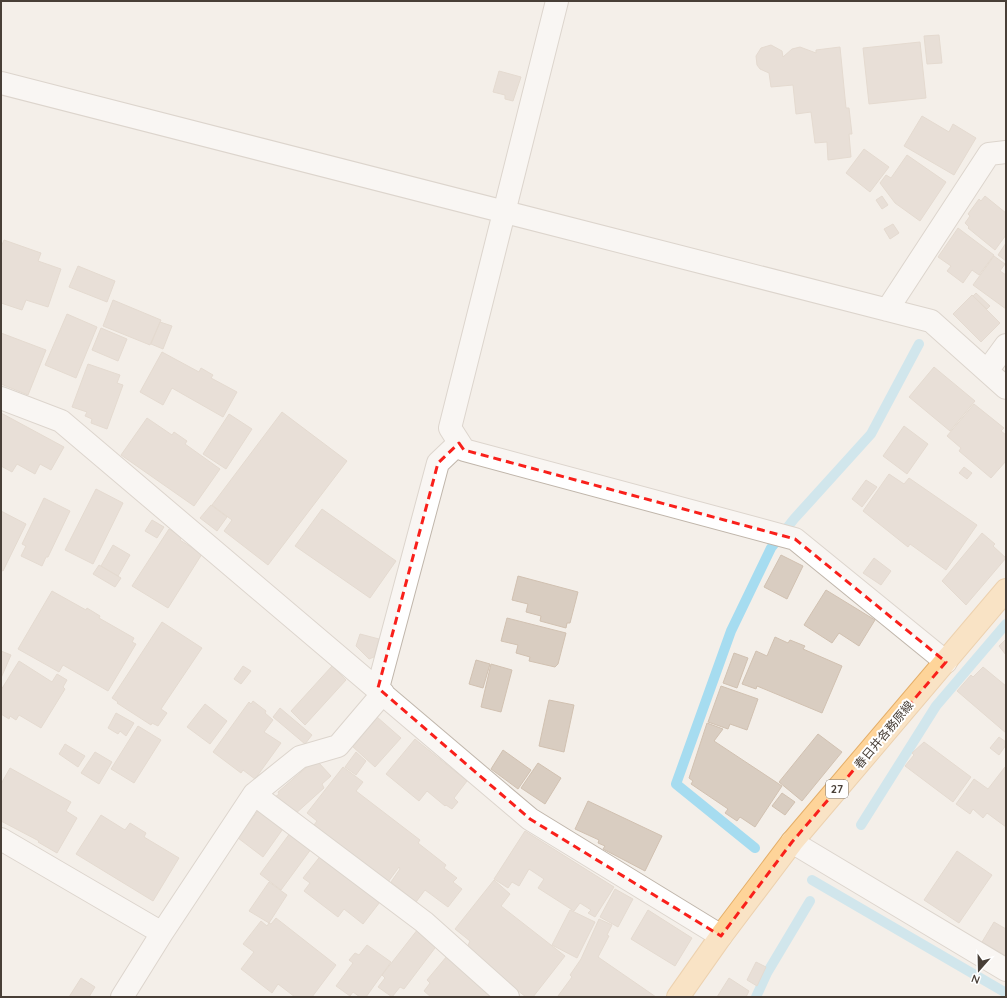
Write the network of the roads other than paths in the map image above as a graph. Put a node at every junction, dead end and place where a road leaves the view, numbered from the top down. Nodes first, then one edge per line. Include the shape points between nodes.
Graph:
1 (556, 1) edge
2 (1, 83) edge
3 (1006, 152) edge
4 (505, 212) junction
5 (887, 310) junction
6 (1006, 345) edge
7 (986, 371) junction
8 (1006, 388) edge
9 (1, 398) edge
10 (459, 443) junction
11 (1006, 590) edge
12 (946, 662) junction
13 (381, 691) junction
14 (254, 794) junction
15 (1, 839) edge
16 (792, 842) junction
17 (162, 932) junction
18 (721, 936) junction
19 (1006, 970) edge
20 (122, 997) edge
21 (508, 997) edge
22 (678, 997) edge

1 - 4 street
2 - 4 street
3 - 5 street via 989,154
4 - 5 street
4 - 10 street via 450,428
5 - 7 street via 931,321
6 - 7 street
7 - 8 street
9 - 13 street via 61,422
10 - 12 street via 464,450 795,539
10 - 13 street via 438,463
11 - 12 main road, 春日井各務原線 / 27
12 - 16 main road, 春日井各務原線 / 27
13 - 14 street via 338,746 300,757
13 - 18 street via 530,819
14 - 17 street
14 - 21 street via 424,922
15 - 17 street
16 - 18 main road, 春日井各務原線 / 27
16 - 19 street
17 - 20 street
18 - 22 main road, 春日井各務原線 / 27

